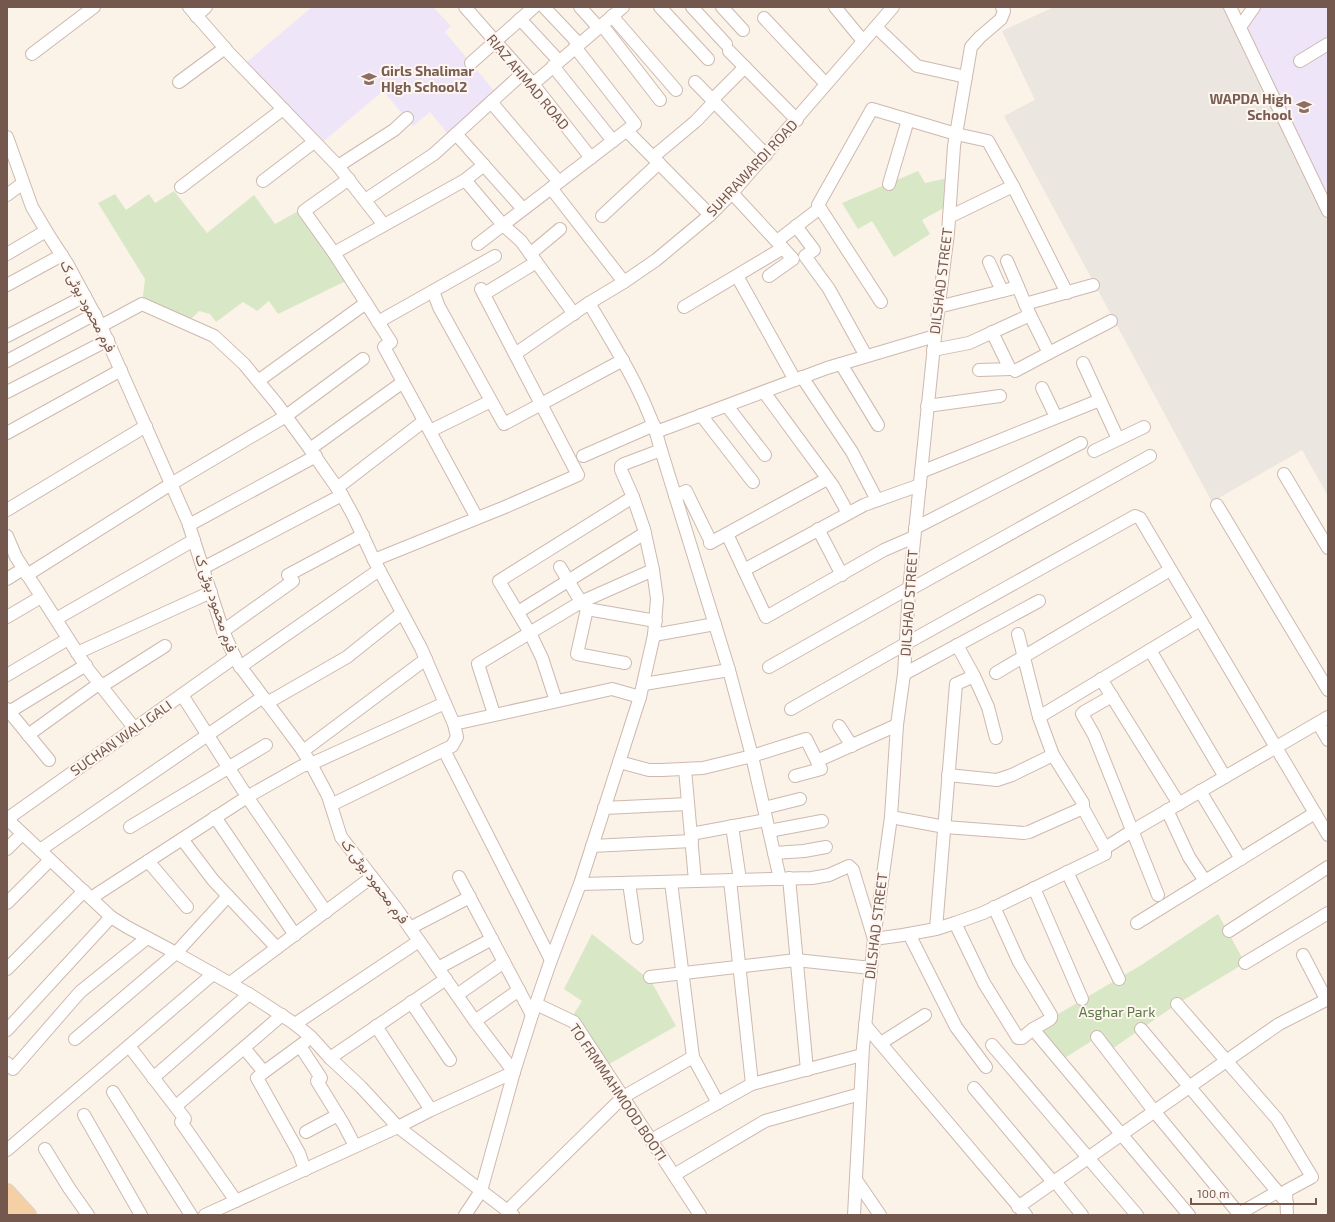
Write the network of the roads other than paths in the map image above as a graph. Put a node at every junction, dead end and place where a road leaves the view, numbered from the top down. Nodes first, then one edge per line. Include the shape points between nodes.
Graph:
1 (94, 7) edge
2 (206, 7) edge
3 (534, 7) edge
4 (544, 7) edge
5 (580, 7) edge
6 (660, 7) edge
7 (692, 7) edge
8 (722, 7) edge
9 (836, 7) edge
10 (894, 7) edge
11 (1002, 7) edge
12 (1230, 7) edge
13 (1254, 7) edge
14 (470, 9) edge
15 (616, 11) edge
16 (192, 12) edge
17 (764, 18) dead end
18 (520, 19) junction
19 (600, 26) junction
20 (876, 27) junction
21 (1240, 27) junction
22 (743, 30) dead end
23 (495, 41) junction
24 (863, 41) junction
25 (1328, 44) edge
26 (577, 46) junction
27 (225, 48) junction
28 (32, 54) dead end
29 (708, 59) dead end
30 (1300, 61) dead end
31 (471, 63) dead end
32 (556, 63) junction
33 (745, 67) junction
34 (523, 72) junction
35 (966, 77) junction
36 (179, 82) dead end
37 (694, 82) dead end
38 (532, 84) junction
39 (826, 84) junction
40 (676, 90) dead end
41 (660, 100) dead end
42 (713, 101) junction
43 (491, 102) junction
44 (282, 109) junction
45 (407, 118) dead end
46 (797, 120) junction
47 (908, 120) junction
48 (627, 131) junction
49 (456, 134) junction
50 (956, 134) junction
51 (7, 137) edge
52 (613, 140) junction
53 (314, 142) junction
54 (766, 155) junction
55 (590, 158) junction
56 (656, 160) junction
57 (484, 165) junction
58 (338, 166) junction
59 (349, 179) junction
60 (465, 180) junction
61 (263, 181) dead end
62 (23, 183) junction
63 (889, 184) dead end
64 (555, 185) junction
65 (1013, 186) junction
66 (181, 187) dead end
67 (732, 193) junction
68 (7, 195) edge
69 (365, 200) junction
70 (820, 208) junction
71 (523, 209) junction
72 (1328, 211) edge
73 (710, 215) junction
74 (602, 216) dead end
75 (949, 217) junction
76 (384, 225) junction
77 (503, 225) junction
78 (796, 226) junction
79 (560, 229) dead end
80 (46, 231) junction
81 (478, 244) dead end
82 (780, 244) junction
83 (334, 253) junction
84 (7, 254) edge
85 (62, 255) junction
86 (495, 256) dead end
87 (530, 260) junction
88 (1007, 261) dead end
89 (988, 262) dead end
90 (737, 276) junction
91 (769, 276) dead end
92 (624, 282) junction
93 (7, 285) edge
94 (1094, 285) dead end
95 (1018, 287) junction
96 (433, 291) junction
97 (1002, 291) junction
98 (1067, 293) junction
99 (85, 296) junction
100 (881, 302) dead end
101 (366, 303) junction
102 (589, 303) junction
103 (684, 307) dead end
104 (938, 307) junction
105 (1027, 310) junction
106 (95, 314) junction
107 (574, 314) junction
108 (1111, 321) dead end
109 (378, 322) junction
110 (102, 326) junction
111 (992, 332) junction
112 (7, 336) edge
113 (934, 336) junction
114 (108, 340) junction
115 (7, 341) edge
116 (933, 350) junction
117 (1049, 352) junction
118 (515, 354) junction
119 (866, 356) junction
120 (11, 359) edge
121 (363, 360) dead end
122 (623, 360) junction
123 (1084, 363) dead end
124 (841, 364) junction
125 (121, 370) junction
126 (979, 370) dead end
127 (1015, 371) dead end
128 (798, 378) junction
129 (258, 381) junction
130 (403, 382) junction
131 (1042, 388) dead end
132 (7, 392) edge
133 (764, 392) junction
134 (1000, 396) dead end
135 (1100, 400) junction
136 (491, 401) junction
137 (541, 404) junction
138 (727, 406) junction
139 (928, 406) junction
140 (701, 415) junction
141 (286, 416) junction
142 (1056, 417) junction
143 (146, 426) junction
144 (427, 426) junction
145 (878, 426) dead end
146 (1144, 427) dead end
147 (655, 428) junction
148 (7, 433) edge
149 (1118, 439) junction
150 (1081, 443) dead end
151 (661, 450) junction
152 (1094, 451) dead end
153 (313, 452) junction
154 (765, 455) dead end
155 (583, 456) dead end
156 (1150, 456) dead end
157 (921, 472) junction
158 (1284, 474) dead end
159 (827, 479) junction
160 (753, 482) dead end
161 (171, 484) junction
162 (920, 485) junction
163 (339, 491) junction
164 (675, 496) junction
165 (633, 497) junction
166 (877, 500) junction
167 (1217, 505) dead end
168 (7, 510) edge
169 (848, 513) junction
170 (477, 518) junction
171 (189, 525) junction
172 (818, 529) junction
173 (915, 532) junction
174 (645, 533) junction
175 (727, 534) junction
176 (364, 535) junction
177 (7, 537) edge
178 (194, 540) junction
179 (1328, 548) edge
180 (377, 565) junction
181 (560, 566) dead end
182 (203, 568) junction
183 (653, 570) junction
184 (744, 570) junction
185 (1170, 570) junction
186 (25, 572) junction
187 (842, 575) junction
188 (7, 579) edge
189 (568, 581) junction
190 (909, 589) junction
191 (210, 592) junction
192 (41, 597) junction
193 (1039, 601) dead end
194 (584, 606) junction
195 (518, 612) junction
196 (402, 613) junction
197 (7, 617) edge
198 (56, 619) junction
199 (1200, 620) junction
200 (656, 621) junction
201 (715, 624) junction
202 (223, 631) junction
203 (530, 632) junction
204 (1018, 634) dead end
205 (654, 635) junction
206 (68, 639) junction
207 (906, 643) junction
208 (957, 645) junction
209 (165, 646) dead end
210 (1150, 650) junction
211 (77, 653) junction
212 (1024, 656) junction
213 (426, 660) junction
214 (238, 662) junction
215 (625, 663) dead end
216 (86, 665) junction
217 (770, 667) dead end
218 (729, 670) junction
219 (996, 673) dead end
220 (904, 674) junction
221 (7, 675) edge
222 (974, 676) junction
223 (1101, 679) junction
224 (101, 684) junction
225 (644, 684) junction
226 (1328, 690) edge
227 (182, 695) junction
228 (1112, 696) junction
229 (640, 697) junction
230 (265, 700) junction
231 (556, 701) junction
232 (445, 703) junction
233 (792, 709) dead end
234 (8, 711) edge
235 (494, 714) junction
236 (1039, 716) junction
237 (1323, 720) edge
238 (454, 724) junction
239 (897, 725) junction
240 (839, 726) dead end
241 (135, 729) junction
242 (28, 735) junction
243 (207, 735) junction
244 (996, 738) dead end
245 (1328, 740) edge
246 (266, 746) dead end
247 (852, 746) junction
248 (1276, 747) junction
249 (444, 750) junction
250 (303, 751) junction
251 (1053, 755) junction
252 (752, 756) junction
253 (49, 760) dead end
254 (817, 761) junction
255 (619, 762) junction
256 (311, 764) junction
257 (228, 767) junction
258 (685, 769) junction
259 (795, 776) dead end
260 (948, 776) junction
261 (1225, 777) junction
262 (1200, 792) junction
263 (247, 797) junction
264 (800, 799) dead end
265 (688, 804) junction
266 (1179, 804) junction
267 (331, 805) junction
268 (604, 808) junction
269 (1083, 808) junction
270 (1167, 810) junction
271 (1315, 813) junction
272 (216, 817) junction
273 (891, 817) junction
274 (7, 819) edge
275 (766, 820) junction
276 (822, 821) dead end
277 (732, 826) junction
278 (130, 828) dead end
279 (945, 828) junction
280 (1132, 831) junction
281 (22, 834) junction
282 (1328, 835) edge
283 (691, 838) junction
284 (182, 839) junction
285 (592, 846) junction
286 (826, 847) dead end
287 (1105, 848) junction
288 (7, 849) edge
289 (40, 850) junction
290 (774, 853) junction
291 (1241, 859) junction
292 (50, 860) junction
293 (148, 861) junction
294 (1327, 871) edge
295 (1067, 872) junction
296 (459, 877) dead end
297 (372, 878) junction
298 (784, 878) junction
299 (735, 880) junction
300 (695, 881) junction
301 (1205, 881) junction
302 (671, 882) junction
303 (629, 883) junction
304 (580, 884) junction
305 (1034, 888) junction
306 (87, 894) junction
307 (1158, 895) dead end
308 (228, 896) junction
309 (470, 897) junction
310 (7, 903) edge
311 (188, 907) dead end
312 (994, 907) junction
313 (326, 912) junction
314 (1328, 913) edge
315 (111, 917) junction
316 (955, 923) junction
317 (1137, 923) dead end
318 (410, 928) junction
319 (936, 929) junction
320 (1229, 931) dead end
321 (909, 934) junction
322 (295, 935) junction
323 (147, 938) junction
324 (637, 938) dead end
325 (492, 939) junction
326 (874, 939) junction
327 (419, 941) junction
328 (277, 948) junction
329 (176, 953) junction
330 (1303, 955) dead end
331 (551, 960) junction
332 (796, 960) junction
333 (504, 962) junction
334 (1245, 963) dead end
335 (739, 966) junction
336 (438, 968) junction
337 (871, 968) junction
338 (7, 969) edge
339 (682, 972) junction
340 (213, 974) junction
341 (650, 977) dead end
342 (446, 979) junction
343 (1119, 979) dead end
344 (230, 983) junction
345 (519, 990) junction
346 (249, 994) junction
347 (457, 995) junction
348 (1082, 999) dead end
349 (1327, 999) edge
350 (411, 1002) junction
351 (1177, 1004) dead end
352 (534, 1010) junction
353 (282, 1015) junction
354 (925, 1015) dead end
355 (475, 1021) junction
356 (295, 1024) junction
357 (865, 1025) junction
358 (376, 1026) junction
359 (1141, 1029) dead end
360 (7, 1030) edge
361 (1033, 1030) junction
362 (311, 1037) junction
363 (1098, 1037) dead end
364 (75, 1039) dead end
365 (881, 1043) junction
366 (992, 1045) dead end
367 (128, 1046) junction
368 (300, 1046) junction
369 (244, 1048) junction
370 (862, 1055) junction
371 (693, 1057) junction
372 (330, 1058) junction
373 (450, 1060) dead end
374 (1226, 1061) junction
375 (7, 1064) edge
376 (986, 1067) dead end
377 (807, 1070) junction
378 (264, 1072) junction
379 (514, 1072) junction
380 (153, 1078) junction
381 (752, 1084) junction
382 (1189, 1087) junction
383 (974, 1088) dead end
384 (113, 1092) dead end
385 (860, 1094) junction
386 (623, 1097) junction
387 (718, 1103) junction
388 (176, 1106) junction
389 (431, 1110) junction
390 (1154, 1111) junction
391 (84, 1115) dead end
392 (338, 1115) junction
393 (398, 1127) junction
394 (306, 1132) dead end
395 (1122, 1134) junction
396 (651, 1140) junction
397 (355, 1146) junction
398 (45, 1149) dead end
399 (7, 1150) edge
400 (1088, 1158) junction
401 (305, 1170) junction
402 (674, 1174) junction
403 (856, 1180) junction
404 (1053, 1182) junction
405 (481, 1191) junction
406 (7, 1192) edge
407 (1277, 1192) junction
408 (236, 1201) junction
409 (1287, 1209) edge
410 (1022, 1211) edge
411 (510, 1213) edge
412 (28, 1215) edge
413 (88, 1215) edge
414 (141, 1215) edge
415 (191, 1215) edge
416 (206, 1215) edge
417 (465, 1215) edge
418 (700, 1215) edge
419 (854, 1215) edge
420 (880, 1215) edge
421 (1082, 1215) edge
422 (1137, 1215) edge
423 (1189, 1215) edge
424 (1239, 1215) edge

1 - 28 street
2 - 16 street
3 - 18 street
4 - 26 street
5 - 19 street
6 - 29 street
7 - 33 street
8 - 22 street
9 - 24 street
10 - 20 street, SUHRAWARDI ROAD
11 - 35 street, DILSHAD STREET via 1004,11 1001,19 971,47
12 - 21 street
13 - 21 street
14 - 23 street, RIAZ AHMAD ROAD
15 - 19 street
15 - 40 street
16 - 27 street
17 - 39 street
18 - 23 street
18 - 32 street
19 - 26 street
19 - 41 street
20 - 24 street, SUHRAWARDI ROAD
20 - 35 street via 916,66
21 - 72 street
23 - 31 street
23 - 34 street, RIAZ AHMAD ROAD
24 - 39 street, SUHRAWARDI ROAD
25 - 30 street
26 - 32 street
26 - 48 street via 635,124
27 - 36 street
27 - 44 street
32 - 38 street
32 - 52 street
33 - 42 street
33 - 46 street
34 - 38 street, RIAZ AHMAD ROAD
34 - 43 street
35 - 50 street, DILSHAD STREET
37 - 42 street
38 - 55 street, RIAZ AHMAD ROAD
39 - 46 street, SUHRAWARDI ROAD
42 - 54 street
42 - 56 street
43 - 49 street
43 - 64 street
44 - 53 street
44 - 66 street
45 - 58 street via 394,130
46 - 54 street, SUHRAWARDI ROAD
47 - 50 street
47 - 63 street
47 - 70 street via 872,110 818,206
48 - 52 street
48 - 56 street
49 - 57 street
49 - 69 street via 434,154
50 - 65 street via 988,141
50 - 75 street, DILSHAD STREET
51 - 62 street, فرم محمود بوٹی ک
52 - 55 street
53 - 58 street
53 - 61 street
54 - 67 street, SUHRAWARDI ROAD
55 - 64 street
56 - 73 street
56 - 74 street
57 - 60 street
57 - 71 street
58 - 59 street
59 - 69 street
59 - 83 street via 304,211
60 - 76 street
60 - 77 street
62 - 68 street
62 - 80 street, فرم محمود بوٹی ک
64 - 71 street
64 - 92 street
65 - 75 street
65 - 98 street
67 - 73 street, SUHRAWARDI ROAD
67 - 82 street
69 - 76 street
70 - 78 street
70 - 100 street
71 - 77 street
73 - 92 street, SUHRAWARDI ROAD via 656,260
75 - 104 street, DILSHAD STREET
76 - 83 street
77 - 81 street
77 - 87 street via 521,241
78 - 82 street
78 - 119 street via 814,250 805,256 829,289
79 - 87 street
80 - 84 street
80 - 85 street, فرم محمود بوٹی ک
82 - 90 street
82 - 91 street via 793,259
83 - 101 street
85 - 93 street
85 - 99 street, فرم محمود بوٹی ک
86 - 96 street
87 - 107 street
87 - 118 street via 482,291
88 - 95 street
89 - 97 street
90 - 103 street
90 - 128 street
92 - 102 street, SUHRAWARDI ROAD
94 - 98 street
95 - 97 street
95 - 105 street
96 - 109 street
96 - 136 street via 439,307
97 - 104 street
98 - 105 street
99 - 106 street, فرم محمود بوٹی ک
99 - 112 street
101 - 109 street
101 - 129 street
102 - 107 street, SUHRAWARDI ROAD
102 - 122 street
104 - 113 street, DILSHAD STREET
105 - 111 street
105 - 117 street
106 - 110 street, فرم محمود بوٹی ک
106 - 120 street
107 - 118 street, SUHRAWARDI ROAD
108 - 117 street
109 - 130 street via 391,342 384,347
110 - 114 street, فرم محمود بوٹی ک
110 - 129 street via 142,304 214,336
111 - 116 street via 970,342
111 - 126 street via 1010,369
113 - 116 street, DILSHAD STREET
113 - 119 street
114 - 125 street, فرم محمود بوٹی ک
114 - 132 street
115 - 120 street
116 - 139 street, DILSHAD STREET
117 - 127 street
118 - 137 street
119 - 124 street
121 - 141 street
122 - 137 street
122 - 147 street
123 - 135 street
124 - 128 street
124 - 145 street
125 - 143 street, فرم محمود بوٹی ک
125 - 148 street
128 - 133 street
128 - 166 street via 852,452
129 - 141 street
130 - 144 street
130 - 153 street
131 - 142 street
133 - 138 street
133 - 159 street
134 - 139 street
135 - 142 street
135 - 149 street
136 - 137 street via 504,424
136 - 144 street
137 - 170 street, SUCHAN WALI GALI via 578,475
138 - 140 street
138 - 154 street
139 - 157 street, DILSHAD STREET
140 - 147 street
140 - 160 street
141 - 153 street
141 - 161 street
142 - 157 street
143 - 161 street, فرم محمود بوٹی ک
143 - 168 street
144 - 163 street
144 - 170 street
146 - 149 street
147 - 151 street
147 - 155 street
149 - 152 street
150 - 173 street
151 - 164 street
151 - 165 street via 621,466
153 - 163 street
153 - 171 street
156 - 190 street
157 - 162 street, DILSHAD STREET
158 - 179 street
159 - 169 street
159 - 175 street
161 - 171 street, فرم محمود بوٹی ک
161 - 186 street
162 - 166 street
162 - 173 street, DILSHAD STREET
163 - 176 street
163 - 182 street
164 - 175 street via 686,491 711,542
164 - 201 street
165 - 174 street
165 - 195 street via 499,581
166 - 169 street
167 - 226 street
169 - 172 street
170 - 180 street, SUCHAN WALI GALI
171 - 178 street, فرم محمود بوٹی ک
172 - 184 street
172 - 187 street
173 - 187 street
173 - 190 street, DILSHAD STREET
174 - 183 street
174 - 189 street
175 - 184 street
176 - 180 street
176 - 202 street via 288,575 293,582
177 - 186 street
178 - 182 street, فرم محمود بوٹی ک
178 - 198 street
180 - 196 street
180 - 214 street, SUCHAN WALI GALI
181 - 189 street
182 - 191 street, فرم محمود بوٹی ک
183 - 194 street
183 - 200 street via 657,599
184 - 187 street via 766,617
185 - 199 street
185 - 207 street via 1140,518 1135,516
185 - 212 street
186 - 188 street
186 - 192 street
189 - 194 street
189 - 195 street
190 - 207 street, DILSHAD STREET
190 - 217 street
191 - 202 street, فرم محمود بوٹی ک
191 - 211 street
192 - 197 street
192 - 198 street
193 - 208 street
194 - 200 street
194 - 203 street
194 - 215 street via 577,654
195 - 203 street
196 - 213 street
196 - 230 street via 347,657
198 - 206 street
199 - 210 street
199 - 248 street
200 - 205 street
201 - 205 street
201 - 218 street
202 - 214 street, فرم محمود بوٹی ک
203 - 231 street via 542,658
203 - 235 street via 478,664
204 - 212 street
205 - 225 street
206 - 211 street
206 - 221 street
207 - 220 street, DILSHAD STREET
207 - 233 street
208 - 220 street
208 - 222 street
209 - 224 street
210 - 223 street
210 - 261 street
211 - 216 street
212 - 219 street
212 - 236 street
213 - 232 street
213 - 250 street
214 - 227 street, SUCHAN WALI GALI
214 - 230 street, فرم محمود بوٹی ک
216 - 224 street
216 - 234 street
218 - 225 street
218 - 252 street
220 - 239 street, DILSHAD STREET
222 - 244 street via 988,706
222 - 260 street via 956,684
223 - 228 street
223 - 236 street
224 - 241 street
224 - 242 street
225 - 229 street
227 - 241 street, SUCHAN WALI GALI
227 - 243 street
228 - 266 street
228 - 280 street via 1082,714 1094,735
229 - 231 street via 612,689
229 - 255 street
230 - 243 street
230 - 250 street, فرم محمود بوٹی ک
231 - 235 street
232 - 238 street
232 - 256 street
234 - 242 street
235 - 238 street
236 - 251 street
237 - 245 street
237 - 248 street
238 - 249 street via 457,737 452,746
239 - 247 street
239 - 273 street, DILSHAD STREET
240 - 247 street
241 - 274 street, SUCHAN WALI GALI
242 - 253 street
243 - 257 street
243 - 289 street
246 - 257 street
247 - 254 street
248 - 261 street
248 - 271 street
249 - 267 street
249 - 331 street
250 - 256 street, فرم محمود بوٹی ک
251 - 260 street via 997,780
251 - 269 street via 1083,803
252 - 254 street via 806,739
252 - 258 street via 703,768
252 - 275 street
254 - 259 street via 821,769
255 - 258 street via 649,770
255 - 268 street
256 - 263 street via 302,766
256 - 267 street, فرم محمود بوٹی ک
257 - 263 street
257 - 278 street
258 - 265 street
260 - 279 street
261 - 262 street
262 - 266 street
262 - 291 street
263 - 272 street
263 - 313 street
264 - 275 street
265 - 268 street
265 - 283 street
266 - 270 street
267 - 297 street, فرم محمود بوٹی ک via 340,837
268 - 285 street
269 - 279 street via 1024,833
269 - 287 street
270 - 280 street
270 - 301 street
271 - 282 street
271 - 291 street
272 - 284 street
272 - 322 street
273 - 279 street
273 - 326 street, DILSHAD STREET
274 - 281 street
275 - 276 street
275 - 277 street
275 - 290 street
277 - 283 street
277 - 299 street
279 - 319 street
280 - 287 street
280 - 307 street
281 - 288 street
281 - 289 street
283 - 285 street
283 - 300 street
284 - 293 street
284 - 308 street
285 - 304 street
286 - 290 street
287 - 295 street via 1105,854
289 - 292 street
290 - 298 street
291 - 301 street
292 - 306 street
292 - 310 street
293 - 306 street
293 - 311 street
294 - 320 street
295 - 305 street
295 - 343 street
296 - 309 street
297 - 313 street
297 - 318 street, فرم محمود بوٹی ک
298 - 299 street
298 - 326 street via 818,877 852,867
298 - 332 street
299 - 300 street
299 - 335 street
300 - 302 street
301 - 317 street
302 - 303 street
302 - 339 street
303 - 304 street
303 - 324 street
304 - 331 street
305 - 312 street
305 - 348 street
306 - 315 street
306 - 338 street
308 - 328 street
308 - 329 street
309 - 318 street
309 - 325 street
312 - 316 street
312 - 361 street via 1019,962 1051,1015 1049,1020
313 - 322 street
314 - 334 street
315 - 323 street
315 - 360 street
316 - 319 street
316 - 361 street via 984,983 1018,1038
318 - 327 street, فرم محمود بوٹی ک
319 - 321 street
321 - 326 street
321 - 376 street via 956,1027
322 - 328 street
323 - 329 street
323 - 375 street via 80,992 13,1069
325 - 333 street
325 - 336 street
326 - 337 street, DILSHAD STREET
327 - 336 street, فرم محمود بوٹی ک
327 - 356 street
328 - 344 street
329 - 340 street
329 - 364 street
330 - 349 street
331 - 352 street
332 - 335 street
332 - 337 street
332 - 377 street
333 - 345 street
333 - 347 street
335 - 339 street
335 - 381 street
336 - 342 street, فرم محمود بوٹی ک
337 - 357 street, DILSHAD STREET
339 - 341 street
339 - 371 street
340 - 344 street
340 - 367 street
342 - 347 street, فرم محمود بوٹی ک
342 - 350 street
344 - 346 street
345 - 352 street
345 - 355 street
346 - 353 street
346 - 380 street
347 - 355 street, فرم محمود بوٹی ک
349 - 374 street via 1279,1024
350 - 358 street
350 - 373 street
351 - 374 street
352 - 379 street
352 - 386 street, TO FRMMAHMOOD BOOTI via 574,1022
353 - 356 street
353 - 369 street
354 - 365 street
355 - 379 street, فرم محمود بوٹی ک
356 - 362 street
357 - 365 street
357 - 370 street, DILSHAD STREET
358 - 372 street
358 - 389 street
359 - 382 street
361 - 395 street
362 - 368 street
362 - 372 street
363 - 390 street
365 - 410 street
366 - 400 street
367 - 380 street
367 - 399 street
368 - 378 street
368 - 392 street via 321,1078 317,1081
369 - 378 street
369 - 388 street
370 - 377 street
370 - 385 street, DILSHAD STREET
371 - 386 street
371 - 387 street
372 - 393 street
374 - 382 street
374 - 409 street via 1277,1119 1312,1177 1286,1191
377 - 381 street
378 - 401 street via 257,1078
379 - 389 street
379 - 405 street
380 - 388 street
381 - 387 street
382 - 390 street
382 - 407 street
383 - 404 street
384 - 415 street
385 - 402 street via 765,1121
385 - 403 street, DILSHAD STREET
386 - 396 street, TO FRMMAHMOOD BOOTI
386 - 411 street
387 - 396 street
388 - 408 street via 186,1119 181,1122
389 - 393 street
390 - 395 street
390 - 424 street
391 - 414 street
392 - 394 street
392 - 397 street
393 - 397 street
393 - 405 street
395 - 400 street
395 - 423 street
396 - 402 street, TO FRMMAHMOOD BOOTI
397 - 401 street
398 - 413 street
400 - 404 street
400 - 422 street
401 - 408 street
402 - 418 street, TO FRMMAHMOOD BOOTI
403 - 419 street, DILSHAD STREET
403 - 420 street
404 - 410 street
404 - 421 street
405 - 411 street
405 - 417 street
406 - 412 main road
407 - 409 street
407 - 424 street
408 - 416 street

